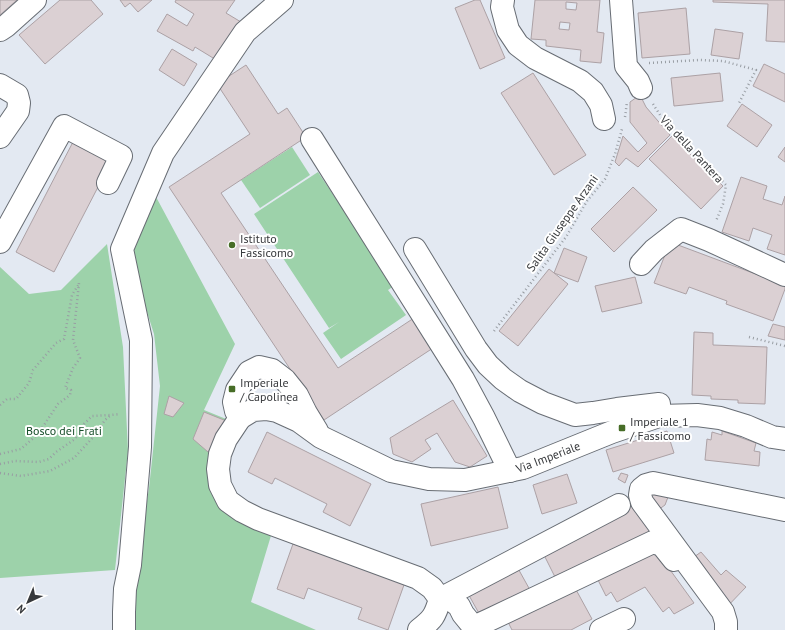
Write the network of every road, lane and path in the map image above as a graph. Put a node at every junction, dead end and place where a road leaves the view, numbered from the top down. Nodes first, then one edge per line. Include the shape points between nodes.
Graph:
1 (35, 0) edge
2 (282, 0) edge
3 (503, 0) edge
4 (621, 0) edge
5 (0, 30) edge
6 (626, 65) junction
7 (0, 85) edge
8 (641, 88) joint
9 (739, 102) dead end
10 (625, 117) dead end
11 (614, 122) joint
12 (0, 137) edge
13 (312, 139) dead end
14 (108, 183) dead end
15 (709, 240) junction
16 (0, 242) edge
17 (416, 249) dead end
18 (641, 264) dead end
19 (785, 275) edge
20 (494, 331) dead end
21 (749, 337) dead end
22 (785, 346) edge
23 (0, 405) edge
24 (127, 412) dead end
25 (111, 415) junction
26 (659, 416) junction
27 (240, 418) junction
28 (321, 437) junction
29 (785, 439) edge
30 (0, 454) edge
31 (0, 464) edge
32 (510, 471) junction
33 (0, 473) edge
34 (619, 505) dead end
35 (785, 510) edge
36 (684, 560) junction
37 (440, 599) junction
38 (624, 619) dead end
39 (124, 630) edge
40 (419, 630) edge
41 (601, 630) edge
42 (726, 630) edge

1 - 5 street
2 - 39 street via 245,32 163,153 122,250 141,340 140,447 130,565 125,589
3 - 11 street via 502,7 508,30 518,46 535,58 580,81 593,92
4 - 6 street
6 - 8 street
6 - 9 path via 700,60 723,61 756,70
6 - 10 path
7 - 12 street via 16,95 19,103 18,111
8 - 15 path, Via della Pantera via 662,118 726,185 724,204
11 - 20 path, Salita Giuseppe Arzani via 615,154 605,179 587,200 566,237
13 - 32 street via 464,380
14 - 16 street via 121,156 64,126
15 - 18 street via 681,229
15 - 19 street
17 - 26 street via 476,349 488,365 520,391 575,415 659,404
21 - 22 path
23 - 30 path via 7,399 16,399 29,383 33,370 56,343 64,339 72,295 79,283 74,340 80,358 65,388 71,390 70,395 58,404 38,434 21,450
24 - 25 path
25 - 31 path via 92,416 75,439 49,459
25 - 33 path via 74,458 50,471 22,476
26 - 29 street, Via Imperiale via 697,415 720,418 772,437
26 - 32 street, Via Imperiale
27 - 28 street, Via Imperiale via 253,410 277,411 299,421
27 - 28 street via 234,402 237,390 249,372 259,367 272,370 285,380 297,395
27 - 37 street via 226,439 220,454 220,484 228,501 258,519 418,578 432,588
28 - 32 street, Via Imperiale via 392,471 429,479 465,480
34 - 37 street
35 - 36 street via 653,483 646,485 641,489 642,502
36 - 37 street via 676,564 662,545 653,542 478,625 472,625 459,606 451,600
36 - 42 street via 723,612
37 - 40 street via 436,613
38 - 41 street

